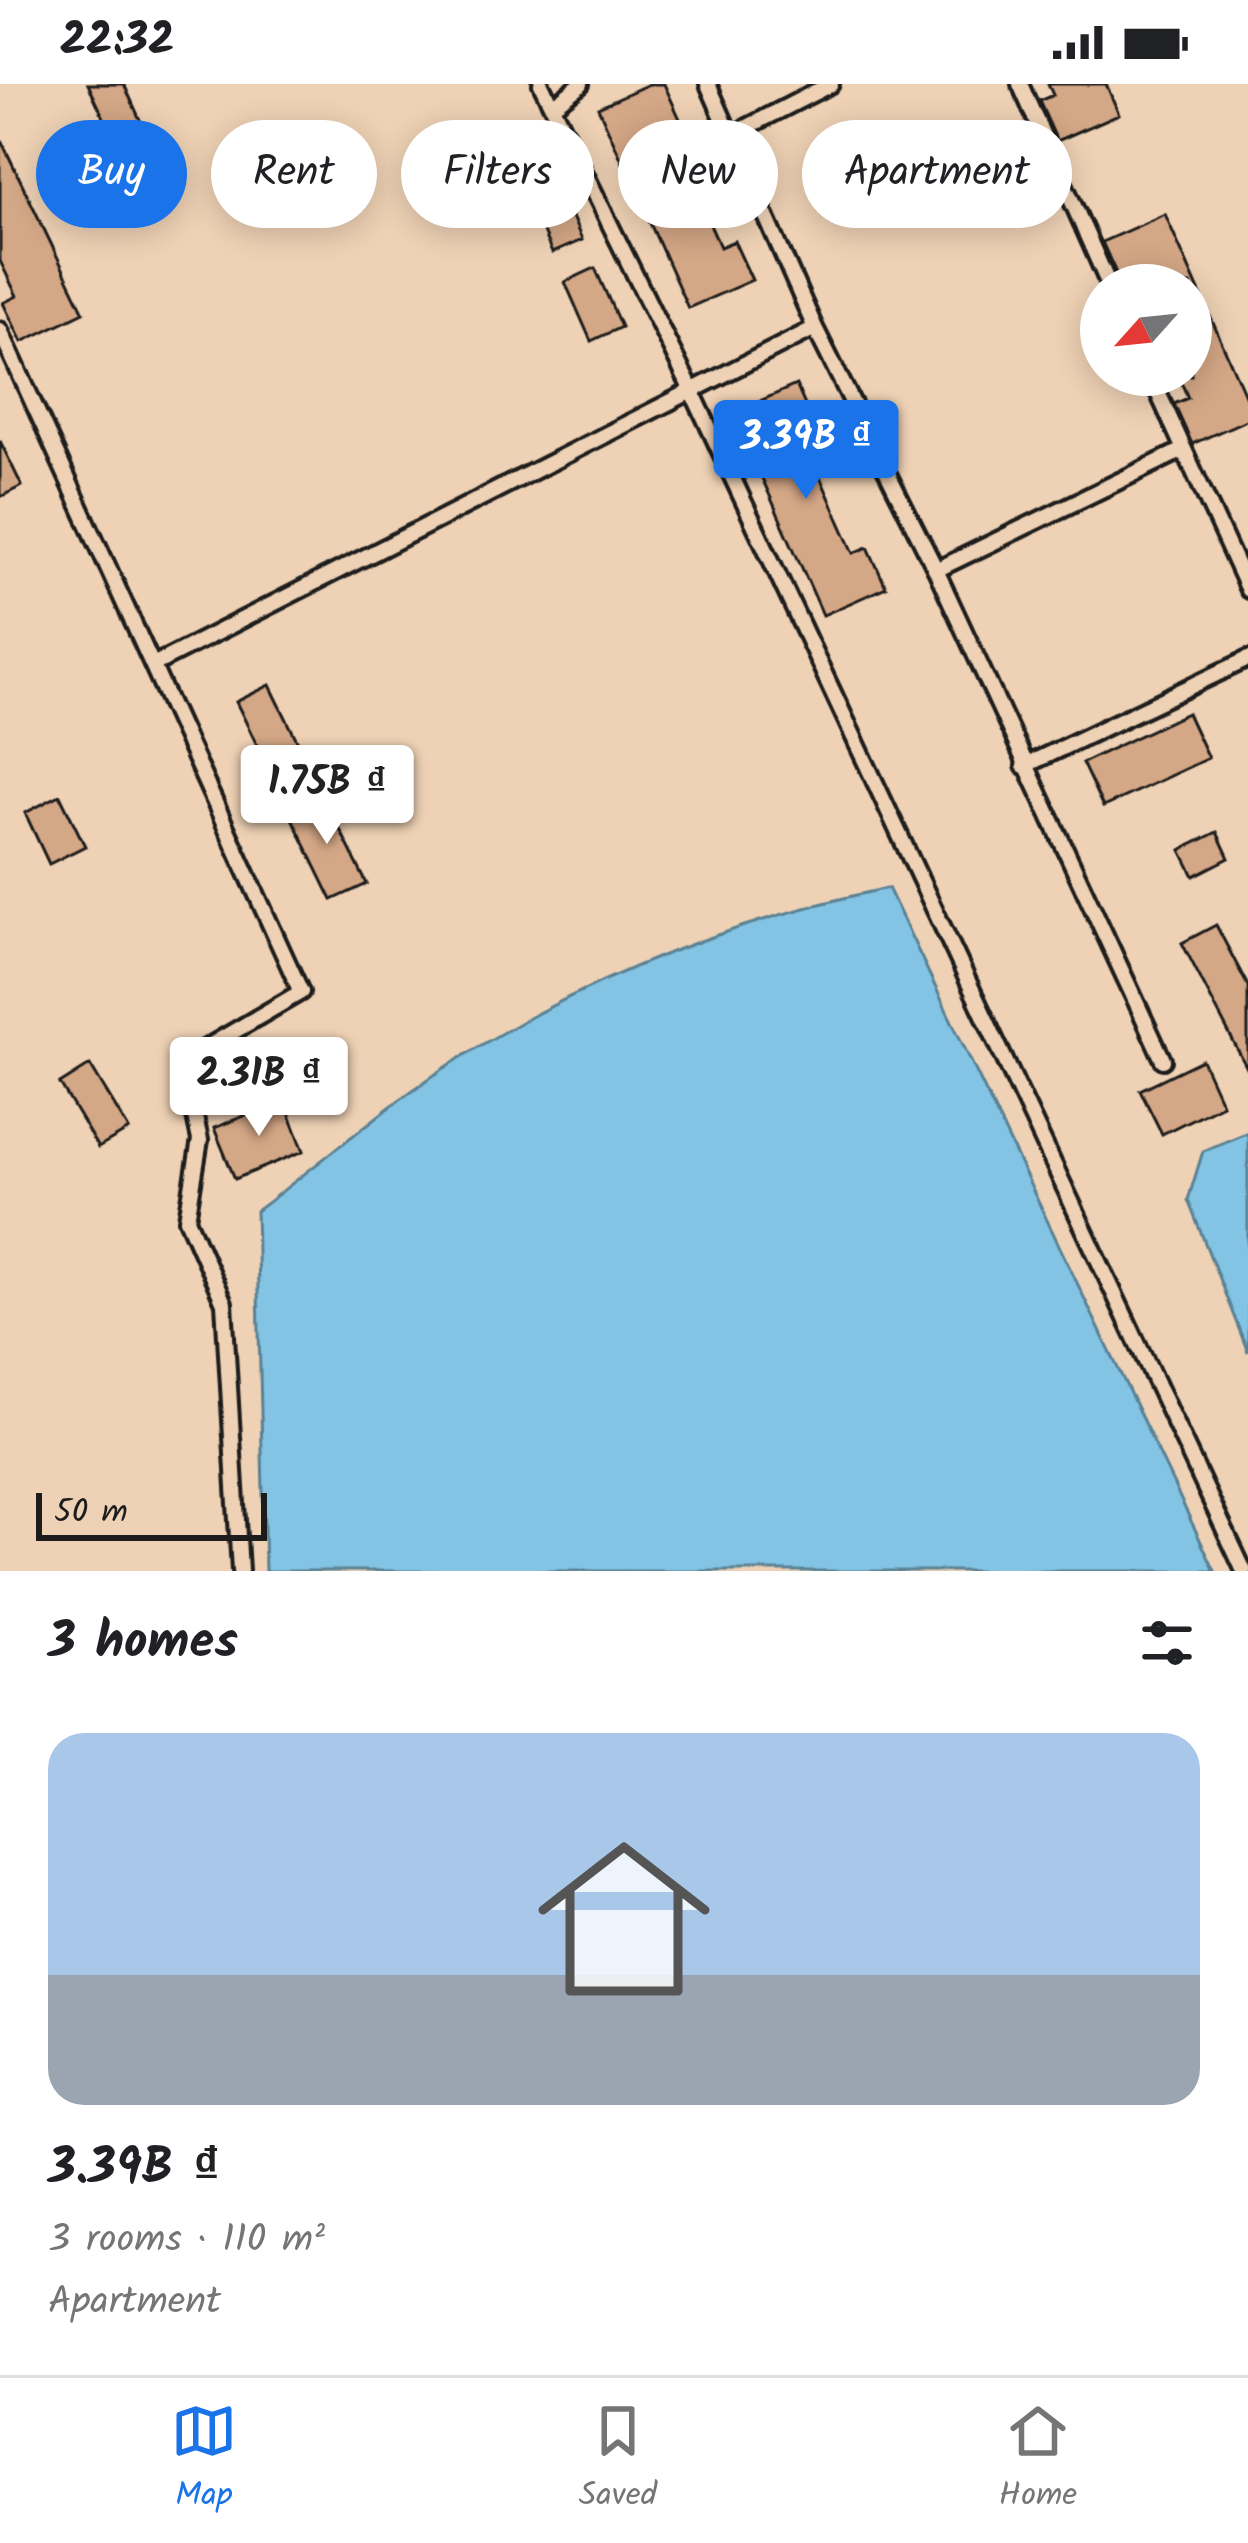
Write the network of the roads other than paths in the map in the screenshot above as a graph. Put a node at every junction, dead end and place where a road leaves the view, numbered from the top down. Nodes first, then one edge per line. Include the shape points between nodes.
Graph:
1 (541, 84) edge
2 (581, 84) edge
3 (708, 84) edge
4 (831, 84) edge
5 (1020, 84) edge
6 (552, 106) junction
7 (723, 120) edge
8 (761, 120) edge
9 (771, 228) edge
10 (1100, 264) edge
11 (815, 328) junction
12 (0, 330) edge
13 (691, 389) junction
14 (1159, 396) edge
15 (1183, 450) junction
16 (936, 570) junction
17 (1248, 590) edge
18 (1248, 659) edge
19 (155, 664) junction
20 (1024, 766) junction
21 (1163, 1060) dead end
22 (241, 1571) edge
23 (1244, 1571) edge

1 - 6 lane
2 - 6 lane
3 - 7 lane
4 - 8 lane
5 - 10 lane
6 - 13 lane
9 - 11 lane
11 - 13 lane
11 - 16 lane
12 - 19 lane
13 - 19 lane
13 - 23 lane
14 - 15 lane
15 - 16 lane
15 - 17 lane
16 - 20 lane
18 - 20 lane
19 - 22 lane via 301,992 184,1067 200,1140 187,1219 224,1303
20 - 21 lane

